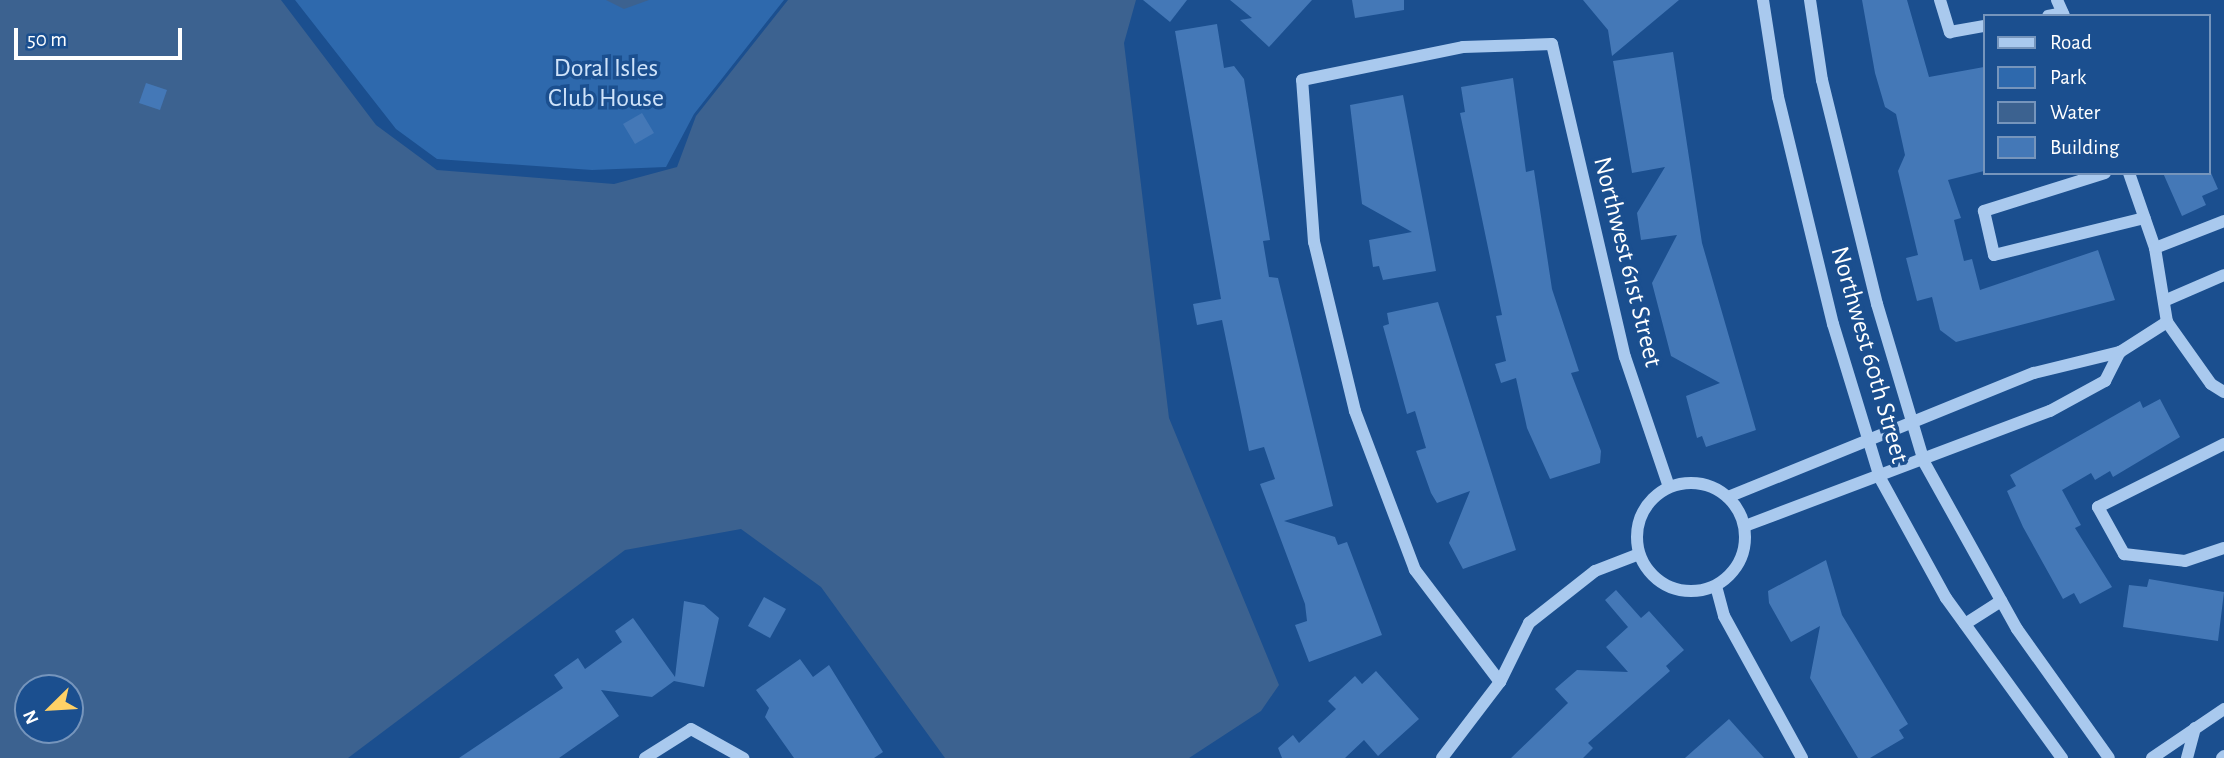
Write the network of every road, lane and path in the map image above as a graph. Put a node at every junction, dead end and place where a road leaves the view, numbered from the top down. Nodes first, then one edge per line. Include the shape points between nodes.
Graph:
1 (1763, 0) edge
2 (1810, 0) edge
3 (1940, 0) edge
4 (1982, 26) edge
5 (2099, 175) edge
6 (2130, 175) edge
7 (2145, 218) junction
8 (2224, 220) edge
9 (2155, 248) junction
10 (2224, 275) edge
11 (2164, 301) junction
12 (2167, 322) junction
13 (2120, 352) junction
14 (2224, 392) edge
15 (1911, 424) junction
16 (1865, 441) junction
17 (2224, 444) edge
18 (1924, 462) junction
19 (1880, 478) junction
20 (1669, 487) junction
21 (1728, 497) junction
22 (1745, 526) junction
23 (2224, 548) edge
24 (1639, 554) junction
25 (1716, 586) junction
26 (2001, 601) junction
27 (1965, 624) junction
28 (1500, 682) junction
29 (2224, 709) edge
30 (2195, 728) junction
31 (645, 758) edge
32 (743, 758) edge
33 (1442, 758) edge
34 (1802, 758) edge
35 (2062, 758) edge
36 (2109, 758) edge
37 (2152, 758) edge
38 (2187, 758) edge

1 - 16 street, Northwest 60th Street via 1778,97
2 - 15 street, Northwest 60th Street via 1826,93
3 - 4 street via 1950,32
5 - 7 street via 1984,211 1994,255
6 - 7 street
7 - 9 street
8 - 9 street
9 - 11 street
10 - 11 street
11 - 12 street
12 - 13 street
12 - 14 street via 2211,384
13 - 15 street via 2034,373
13 - 18 street via 2105,381 2050,411
15 - 16 street
15 - 18 street, Northwest 60th Street
16 - 19 street, Northwest 60th Street
16 - 21 street
17 - 23 street via 2098,507 2124,554 2185,561
18 - 19 street
18 - 26 street, Northwest 60th Street
19 - 22 street
19 - 27 street, Northwest 60th Street
20 - 21 street via 1700,483
20 - 24 street via 1645,508
20 - 28 street, Northwest 61st Street via 1625,357 1552,44 1463,47 1302,80 1314,242 1367,442 1415,570
21 - 22 street
22 - 25 street via 1740,561
24 - 25 street via 1648,570 1670,587 1698,592
24 - 28 street via 1595,571 1529,622
25 - 34 street via 1724,616
26 - 27 street
26 - 36 street, Northwest 60th Street
27 - 35 street, Northwest 60th Street
28 - 33 street
29 - 30 street
30 - 37 street
30 - 38 street
31 - 32 street via 691,729

